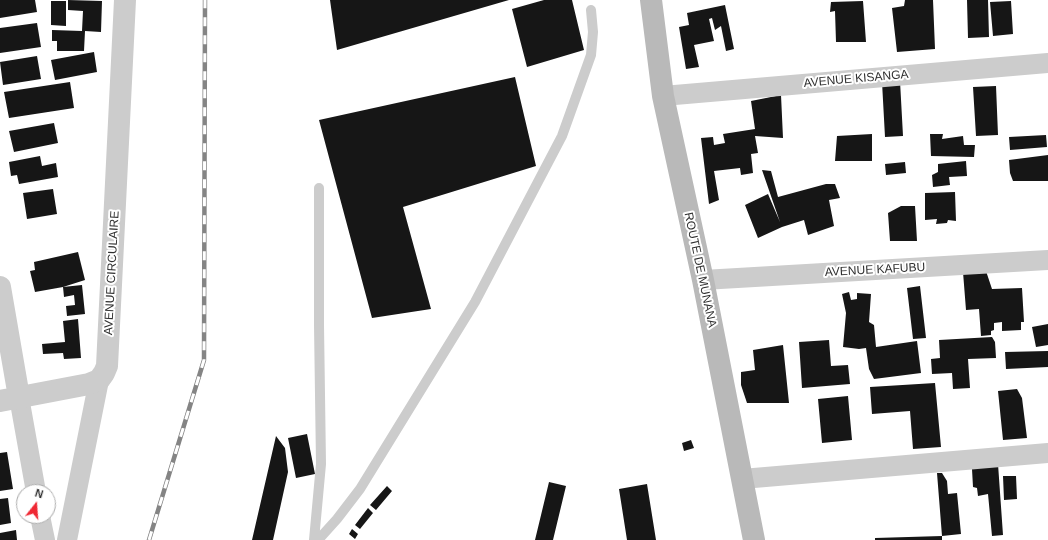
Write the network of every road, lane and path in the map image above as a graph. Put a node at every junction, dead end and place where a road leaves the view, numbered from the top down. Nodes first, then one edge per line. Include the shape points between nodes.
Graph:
1 (125, 0) edge
2 (651, 0) edge
3 (590, 10) dead end
4 (1048, 63) edge
5 (663, 96) junction
6 (318, 188) dead end
7 (1048, 260) edge
8 (703, 280) junction
9 (0, 287) edge
10 (99, 380) junction
11 (10, 399) edge
12 (1048, 453) edge
13 (742, 478) junction
14 (34, 484) edge
15 (42, 524) edge
16 (45, 540) edge
17 (67, 540) edge
18 (314, 540) edge
19 (318, 540) edge
20 (754, 540) edge

1 - 10 street, AVENUE CIRCULAIRE via 107,366
2 - 5 main road, ROUTE DE MUNANA
3 - 19 lane via 593,32 592,55 562,136 475,302 360,489
4 - 5 street, AVENUE KISANGA
5 - 8 main road, ROUTE DE MUNANA
6 - 18 lane via 321,464
7 - 8 street, AVENUE KAFUBU
8 - 13 main road, ROUTE DE MUNANA
9 - 11 street
10 - 11 street
10 - 17 street, AVENUE CIRCULAIRE
11 - 14 street
12 - 13 street
13 - 20 main road, ROUTE DE MUNANA
15 - 16 street

